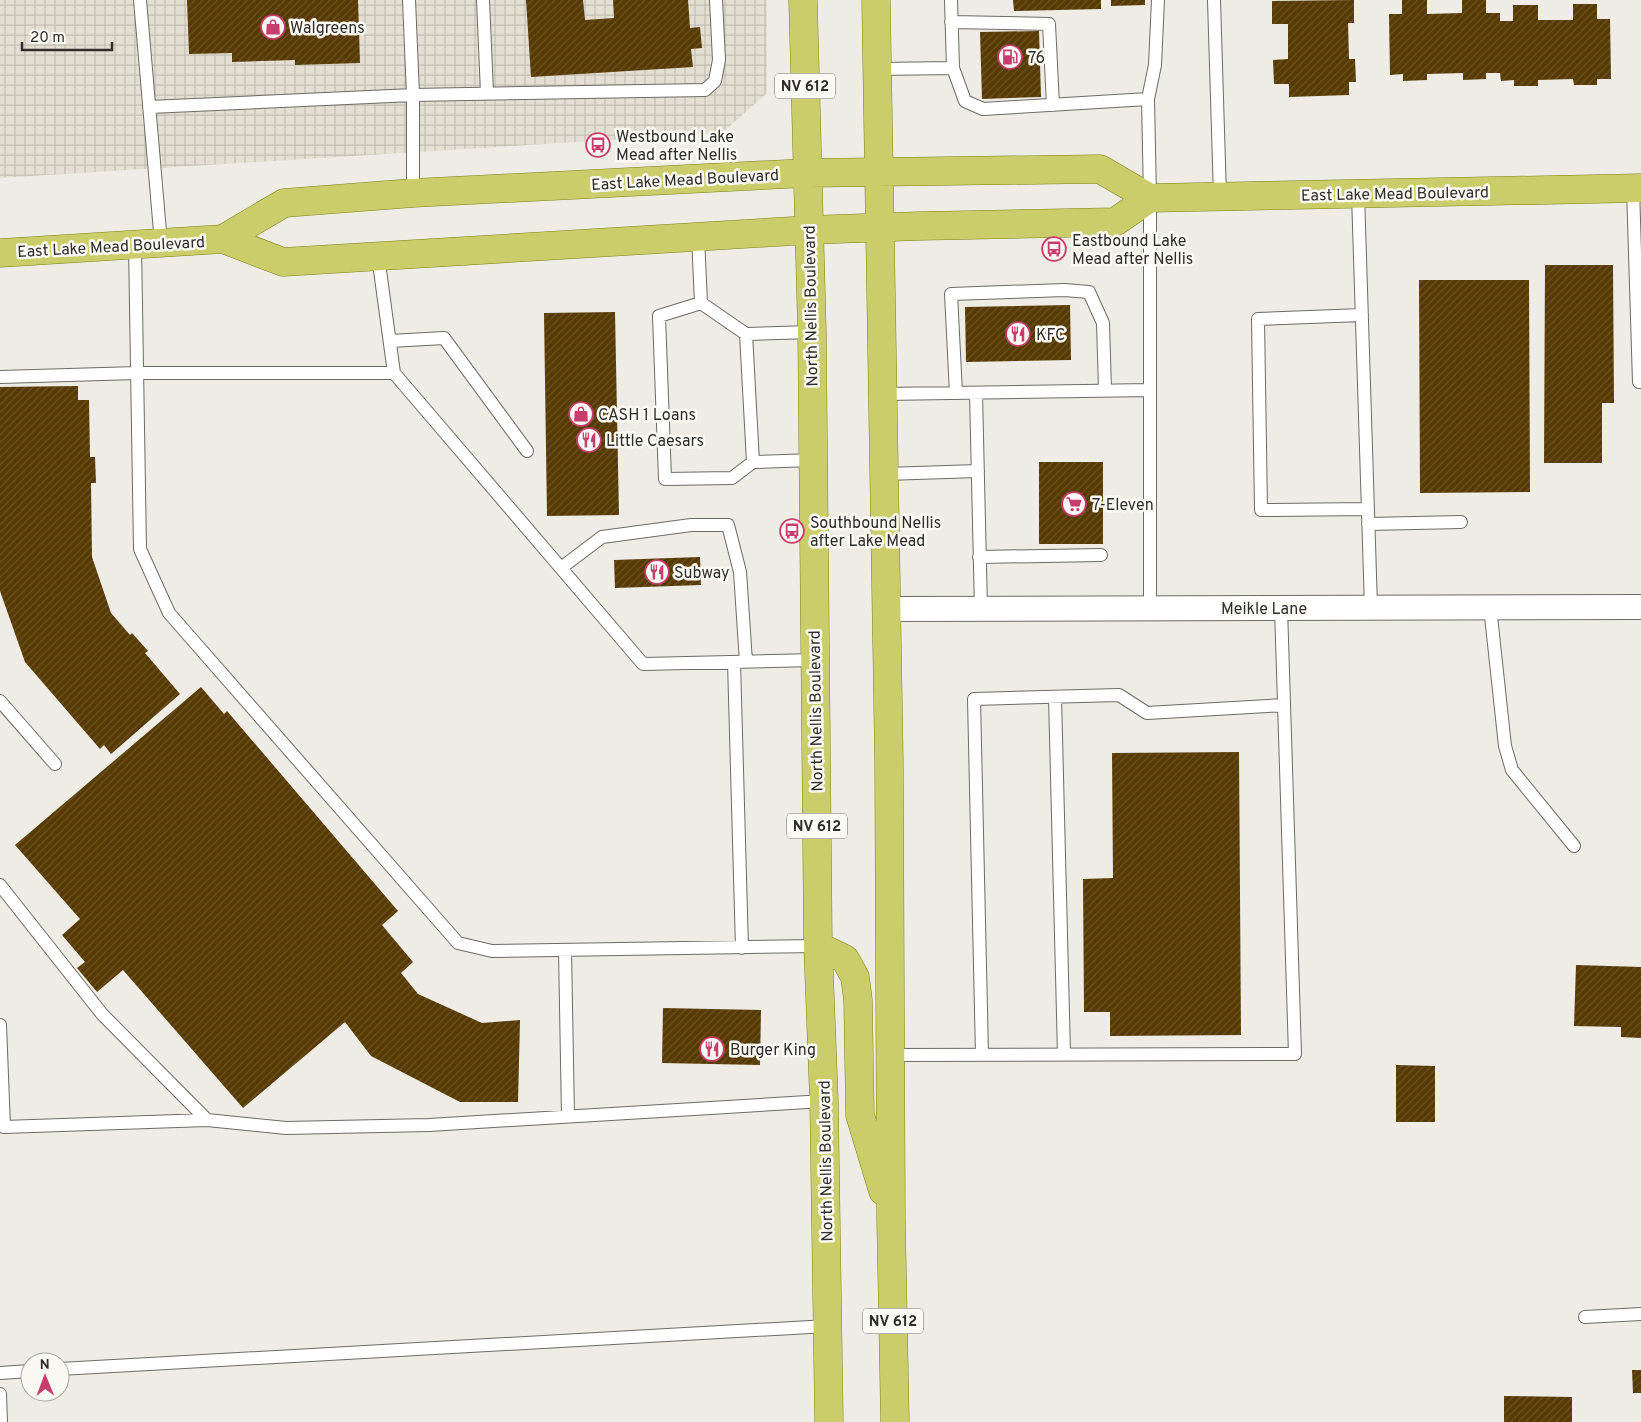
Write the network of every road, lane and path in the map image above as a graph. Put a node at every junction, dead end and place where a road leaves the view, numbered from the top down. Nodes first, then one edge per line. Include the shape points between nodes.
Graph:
1 (140, 0) edge
2 (409, 0) edge
3 (483, 0) edge
4 (716, 0) edge
5 (803, 0) edge
6 (876, 0) edge
7 (951, 0) edge
8 (1158, 0) edge
9 (1214, 0) edge
10 (951, 22) junction
11 (953, 68) junction
12 (878, 69) junction
13 (487, 93) junction
14 (413, 95) junction
15 (1148, 99) junction
16 (1053, 105) junction
17 (149, 107) junction
18 (880, 171) junction
19 (806, 173) junction
20 (1637, 188) edge
21 (414, 193) junction
22 (1358, 194) junction
23 (1220, 196) junction
24 (1150, 198) junction
25 (881, 228) junction
26 (809, 230) junction
27 (698, 237) junction
28 (223, 239) junction
29 (148, 244) junction
30 (0, 252) edge
31 (378, 256) junction
32 (701, 304) junction
33 (1362, 315) junction
34 (812, 332) junction
35 (746, 334) junction
36 (390, 341) junction
37 (137, 373) junction
38 (394, 373) junction
39 (0, 378) edge
40 (1641, 382) edge
41 (1105, 390) junction
42 (1150, 390) junction
43 (956, 393) junction
44 (976, 393) junction
45 (884, 394) junction
46 (527, 451) dead end
47 (813, 460) junction
48 (753, 462) junction
49 (978, 471) junction
50 (885, 474) junction
51 (1368, 509) junction
52 (1461, 522) dead end
53 (1368, 524) junction
54 (1100, 555) dead end
55 (979, 557) junction
56 (562, 568) junction
57 (1490, 607) junction
58 (1641, 607) edge
59 (1150, 608) junction
60 (1281, 608) junction
61 (1371, 608) junction
62 (887, 609) junction
63 (980, 609) junction
64 (815, 660) junction
65 (740, 662) junction
66 (1055, 697) junction
67 (0, 701) edge
68 (1284, 706) junction
69 (55, 764) dead end
70 (1574, 846) dead end
71 (0, 884) edge
72 (818, 946) junction
73 (742, 948) junction
74 (565, 950) junction
75 (0, 1025) edge
76 (1064, 1054) junction
77 (891, 1055) junction
78 (982, 1055) junction
79 (824, 1101) junction
80 (568, 1116) junction
81 (207, 1120) junction
82 (891, 1219) junction
83 (1641, 1314) edge
84 (1584, 1317) dead end
85 (828, 1326) junction
86 (70, 1368) edge
87 (20, 1372) edge
88 (0, 1373) edge
89 (0, 1394) edge
90 (1, 1422) edge
91 (829, 1422) edge
92 (895, 1422) edge

1 - 17 lane
2 - 14 lane
3 - 13 lane
4 - 13 lane via 719,60 715,81 705,90
5 - 19 main road, North Nellis Boulevard / NV 612
6 - 12 main road, NV 612
7 - 10 lane
8 - 15 lane via 1155,65
9 - 23 lane
10 - 11 lane
10 - 16 lane via 1049,24
11 - 12 lane
11 - 16 lane via 965,101 983,109
12 - 18 main road, NV 612
13 - 14 lane
14 - 17 lane
14 - 21 lane
15 - 16 lane
15 - 24 lane
17 - 29 lane
18 - 19 main road, East Lake Mead Boulevard
18 - 24 main road, East Lake Mead Boulevard via 1100,169
18 - 25 main road, NV 612
19 - 21 main road, East Lake Mead Boulevard
19 - 26 main road, North Nellis Boulevard / NV 612
20 - 22 main road, East Lake Mead Boulevard
20 - 40 lane
21 - 28 main road, East Lake Mead Boulevard via 284,203
22 - 23 main road, East Lake Mead Boulevard
22 - 33 lane
23 - 24 main road, East Lake Mead Boulevard
24 - 25 main road, East Lake Mead Boulevard via 1115,222
24 - 42 lane
25 - 26 main road, East Lake Mead Boulevard
25 - 45 main road, NV 612
26 - 27 main road, East Lake Mead Boulevard
26 - 34 main road, North Nellis Boulevard / NV 612
27 - 31 main road, East Lake Mead Boulevard
27 - 32 lane
28 - 29 main road, East Lake Mead Boulevard
28 - 31 main road, East Lake Mead Boulevard via 283,262
29 - 30 main road, East Lake Mead Boulevard
29 - 37 lane
31 - 36 lane
32 - 35 lane
32 - 48 lane via 659,316 665,479 732,478
33 - 51 lane
33 - 51 lane via 1258,319 1261,510
34 - 35 lane
34 - 47 main road, North Nellis Boulevard / NV 612
35 - 48 lane
36 - 38 lane
36 - 46 lane via 444,338
37 - 38 lane
37 - 39 lane
37 - 74 lane via 140,549 169,612 458,943 492,950
38 - 56 lane
41 - 42 lane
41 - 43 lane via 1103,323 1090,292 1064,290 951,294
41 - 44 lane
42 - 59 lane
43 - 44 lane
43 - 45 lane
44 - 49 lane
45 - 50 main road, NV 612
47 - 48 lane
47 - 64 main road, North Nellis Boulevard / NV 612
49 - 50 lane
49 - 55 lane
50 - 62 main road, NV 612
51 - 53 lane
52 - 53 lane
53 - 61 lane
54 - 55 lane
55 - 63 lane
56 - 65 lane via 643,664
56 - 65 lane via 602,537 690,525 728,525 740,572
57 - 58 street, Meikle Lane
57 - 61 street, Meikle Lane
57 - 70 lane via 1505,746 1512,770
59 - 60 street, Meikle Lane
59 - 63 street, Meikle Lane
60 - 61 street, Meikle Lane
60 - 68 lane
62 - 63 street, Meikle Lane
62 - 77 main road, NV 612
64 - 65 lane
64 - 72 main road, North Nellis Boulevard / NV 612
65 - 73 lane
66 - 68 lane via 1119,695 1147,713
66 - 76 lane
66 - 78 lane via 974,700
67 - 69 lane
68 - 76 lane via 1295,1054
71 - 81 lane via 102,1014
72 - 73 lane
72 - 79 main road, North Nellis Boulevard / NV 612
72 - 82 main road via 845,959 855,976 860,1115
73 - 74 lane
74 - 80 lane
75 - 81 lane via 4,1127
76 - 78 lane
77 - 78 lane
77 - 82 main road, NV 612
79 - 80 lane
79 - 85 main road, North Nellis Boulevard / NV 612
80 - 81 lane via 428,1125 286,1128
82 - 92 main road, NV 612
83 - 84 lane
85 - 86 lane
85 - 91 main road, North Nellis Boulevard / NV 612
87 - 88 lane
89 - 90 lane

